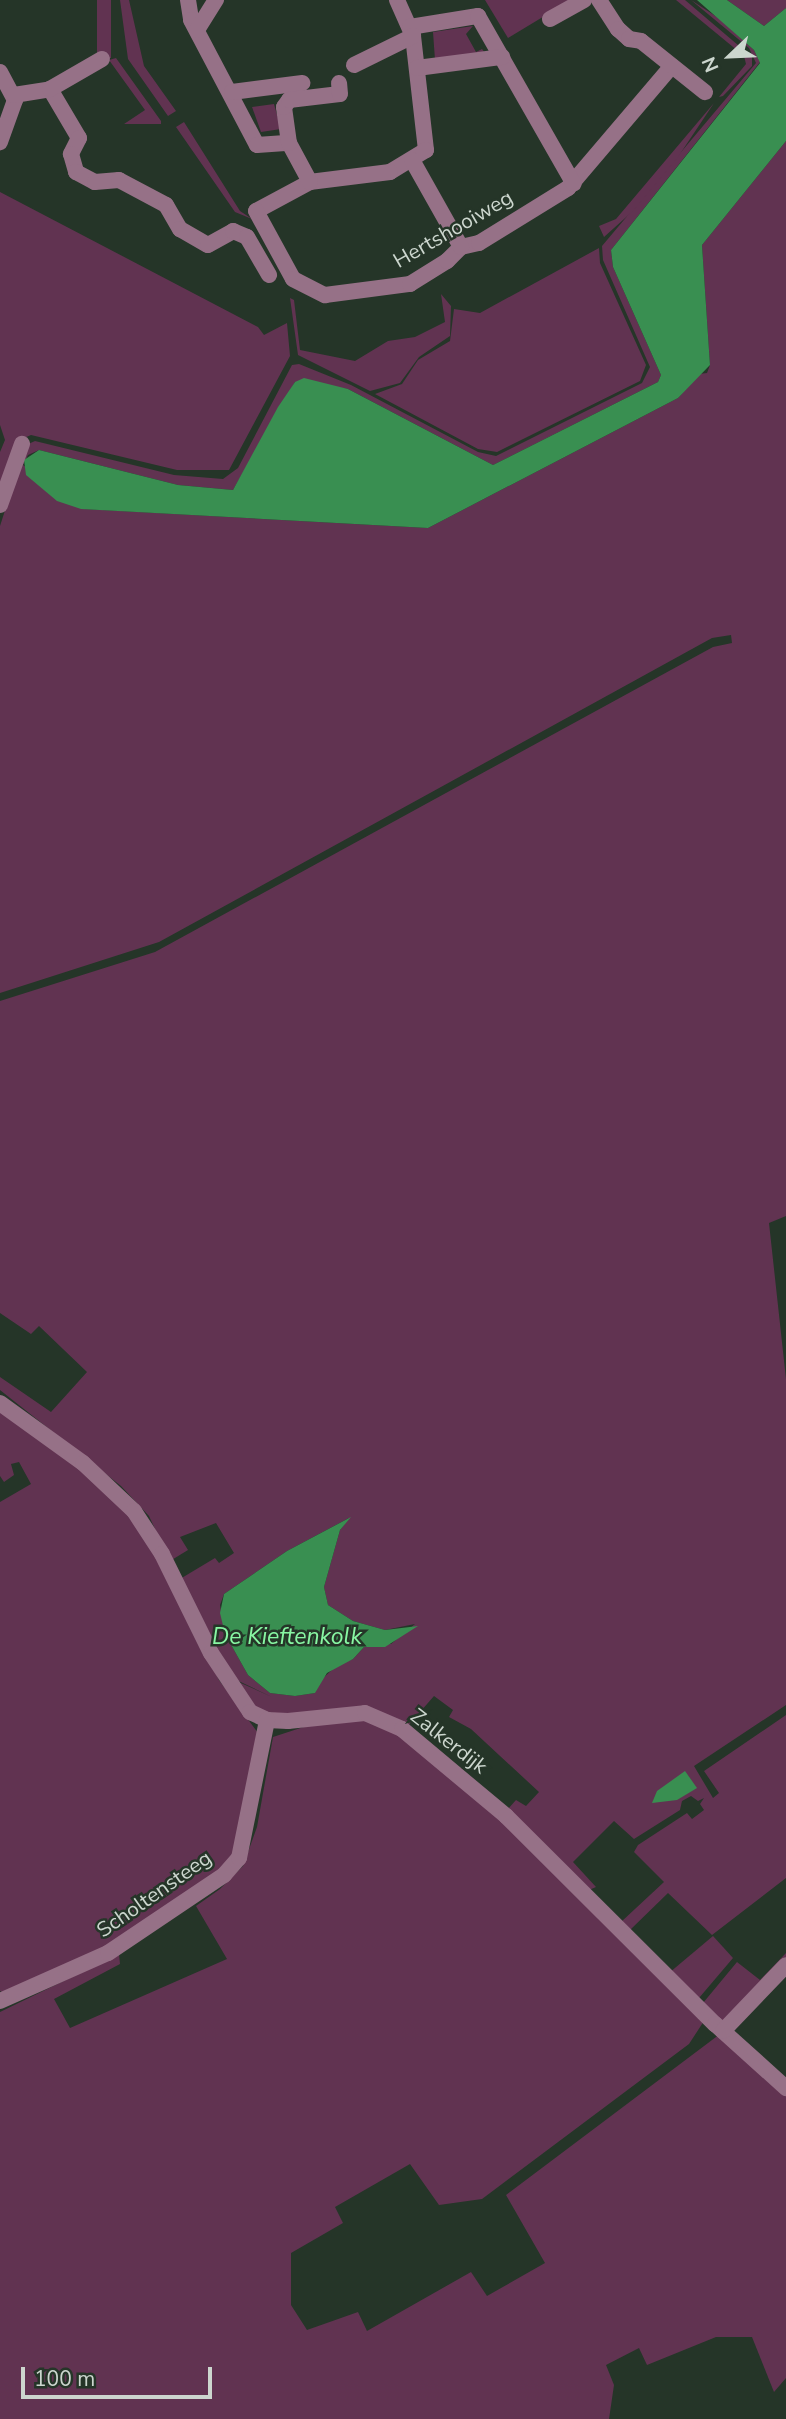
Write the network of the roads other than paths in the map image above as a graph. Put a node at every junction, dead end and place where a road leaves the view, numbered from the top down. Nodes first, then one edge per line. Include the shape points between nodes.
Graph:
1 (188, 0) edge
2 (216, 0) edge
3 (397, 0) edge
4 (584, 0) edge
5 (599, 0) edge
6 (477, 8) edge
7 (550, 19) dead end
8 (197, 30) junction
9 (412, 31) junction
10 (502, 57) junction
11 (102, 59) dead end
12 (354, 65) dead end
13 (672, 66) junction
14 (417, 68) junction
15 (0, 72) edge
16 (302, 83) dead end
17 (340, 83) dead end
18 (50, 89) junction
19 (232, 92) junction
20 (705, 92) dead end
21 (14, 95) junction
22 (0, 142) edge
23 (289, 143) junction
24 (412, 160) junction
25 (310, 182) junction
26 (574, 184) junction
27 (460, 247) junction
28 (269, 275) dead end
29 (22, 444) dead end
30 (0, 505) edge
31 (0, 1403) edge
32 (267, 1720) junction
33 (786, 1965) edge
34 (0, 2001) edge
35 (723, 2031) junction
36 (786, 2088) edge

1 - 8 street
2 - 8 street
3 - 9 street
4 - 7 street
5 - 13 street via 618,29
6 - 9 street
6 - 10 street
8 - 19 street
9 - 12 street
9 - 14 street
10 - 14 street
10 - 26 street
11 - 18 street
13 - 20 street
13 - 26 street, Hertshooiweg
14 - 24 street via 426,150
15 - 21 street
16 - 19 street
17 - 23 street via 340,94 289,100 284,107
18 - 21 street
18 - 28 street via 79,138 71,155 76,172 95,183 119,180 166,205 180,229 208,245 233,231 247,237
19 - 23 street via 257,145
21 - 22 street
23 - 25 street
24 - 25 street via 390,172
24 - 27 street
25 - 27 street, Hertshooiweg via 256,211 293,279 325,295 410,284 447,261
26 - 27 street, Hertshooiweg via 479,243
29 - 30 street
31 - 32 street via 83,1463 134,1511 162,1554 233,1692 250,1712
32 - 34 street, Scholtensteeg via 244,1839 231,1866 108,1953
32 - 35 street, Zalkerdijk via 365,1713 402,1729 506,1816
33 - 35 street
35 - 36 street, Zalkerdijk

